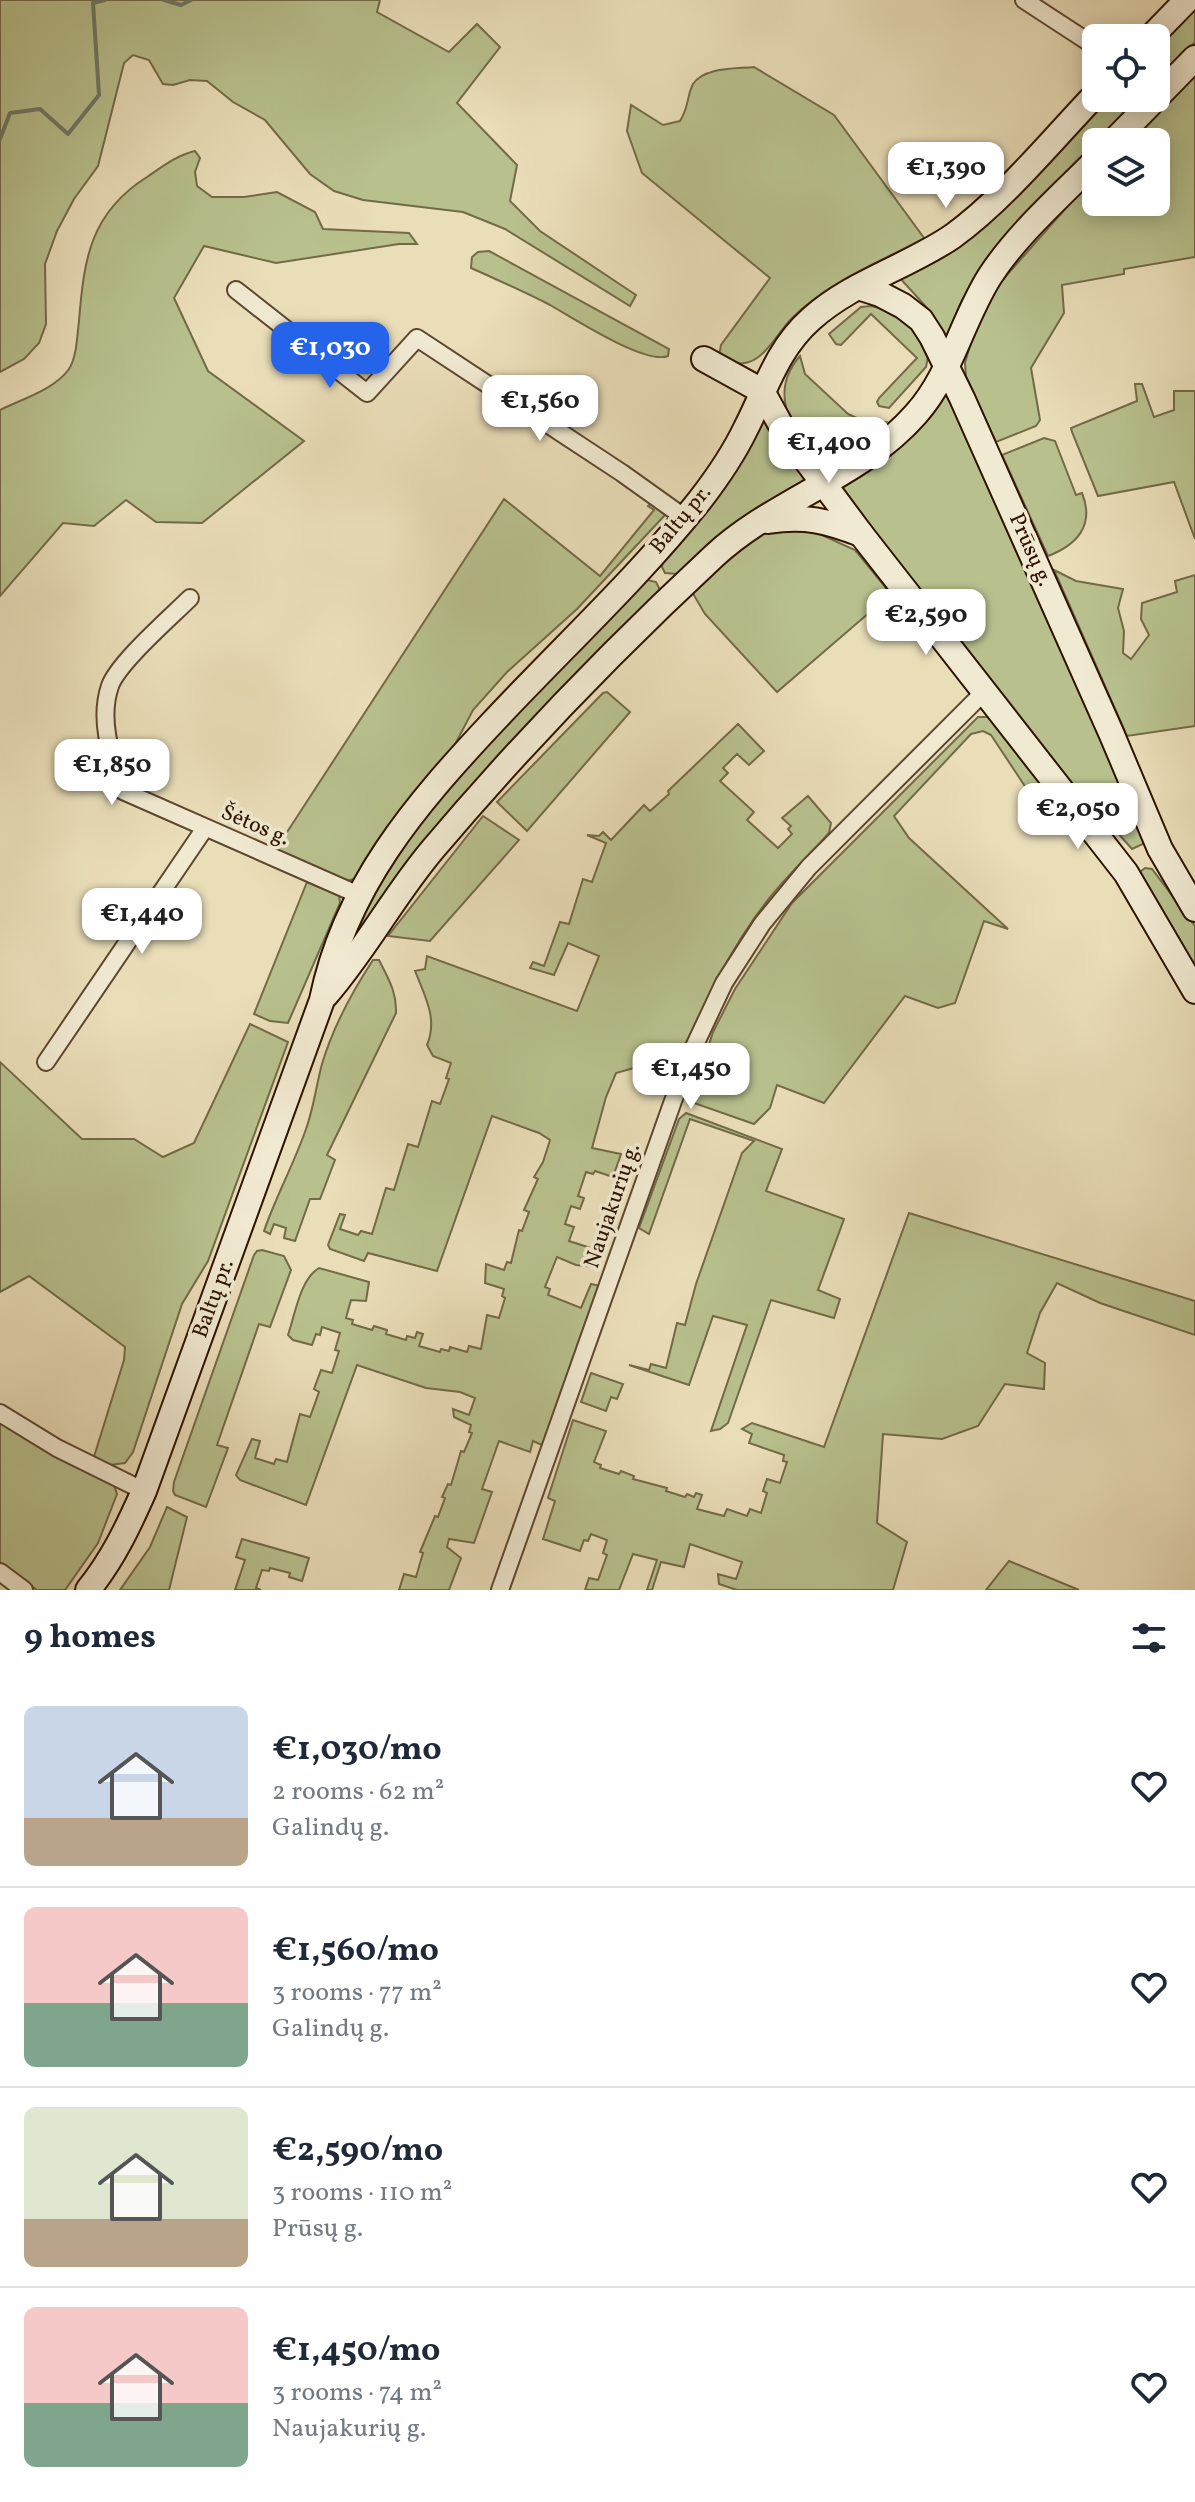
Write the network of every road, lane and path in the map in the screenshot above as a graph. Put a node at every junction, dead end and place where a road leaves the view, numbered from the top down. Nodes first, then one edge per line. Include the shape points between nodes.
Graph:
1 (1187, 0) edge
2 (1034, 3) edge
3 (1164, 24) edge
4 (1082, 37) edge
5 (1195, 58) edge
6 (1082, 108) edge
7 (1127, 128) edge
8 (1082, 174) edge
9 (858, 287) junction
10 (236, 290) dead end
11 (704, 359) dead end
12 (946, 366) junction
13 (762, 391) junction
14 (802, 453) junction
15 (861, 459) junction
16 (824, 483) junction
17 (685, 518) junction
18 (757, 522) junction
19 (861, 534) junction
20 (645, 563) junction
21 (677, 592) junction
22 (190, 598) dead end
23 (984, 692) junction
24 (205, 828) junction
25 (1160, 849) junction
26 (1126, 873) junction
27 (359, 895) junction
28 (1195, 909) edge
29 (1195, 991) edge
30 (322, 1000) junction
31 (46, 1062) dead end
32 (0, 1413) edge
33 (144, 1491) junction
34 (0, 1572) edge
35 (24, 1590) edge
36 (88, 1590) edge
37 (500, 1590) edge

1 - 3 main road
2 - 4 street
5 - 7 main road
6 - 9 main road, Baltų pr. via 951,237
8 - 12 main road, Baltų pr. via 992,274
9 - 12 main road, Prūsų g. via 903,306 921,320
9 - 13 main road, Baltų pr. via 793,336
10 - 17 street via 367,393 417,338
11 - 13 main road
12 - 15 main road, Baltų pr. via 915,415 891,440
12 - 25 main road, Prūsų g.
13 - 14 main road
13 - 17 main road, Baltų pr. via 746,429
14 - 15 main road via 838,462
14 - 16 main road
15 - 16 main road, Baltų pr.
16 - 18 main road, Baltų pr.
16 - 19 main road
17 - 20 main road, Baltų pr.
18 - 19 main road via 818,519
18 - 21 main road, Baltų pr.
19 - 23 main road
20 - 21 main road
20 - 27 main road, Baltų pr. via 454,764 388,846
21 - 30 main road, Baltų pr. via 478,797 396,895
22 - 24 street, Šėtos g. via 110,684 104,714 123,791
23 - 26 main road
23 - 37 street, Naujakurių g. via 809,867 762,924 724,983 673,1101
24 - 27 street, Šėtos g.
24 - 31 street
25 - 26 main road
25 - 28 main road, Prūsų g.
26 - 29 main road
27 - 30 main road, Baltų pr. via 335,948
30 - 33 main road, Baltų pr.
32 - 33 street
33 - 36 main road, Baltų pr. via 120,1546
34 - 35 street

